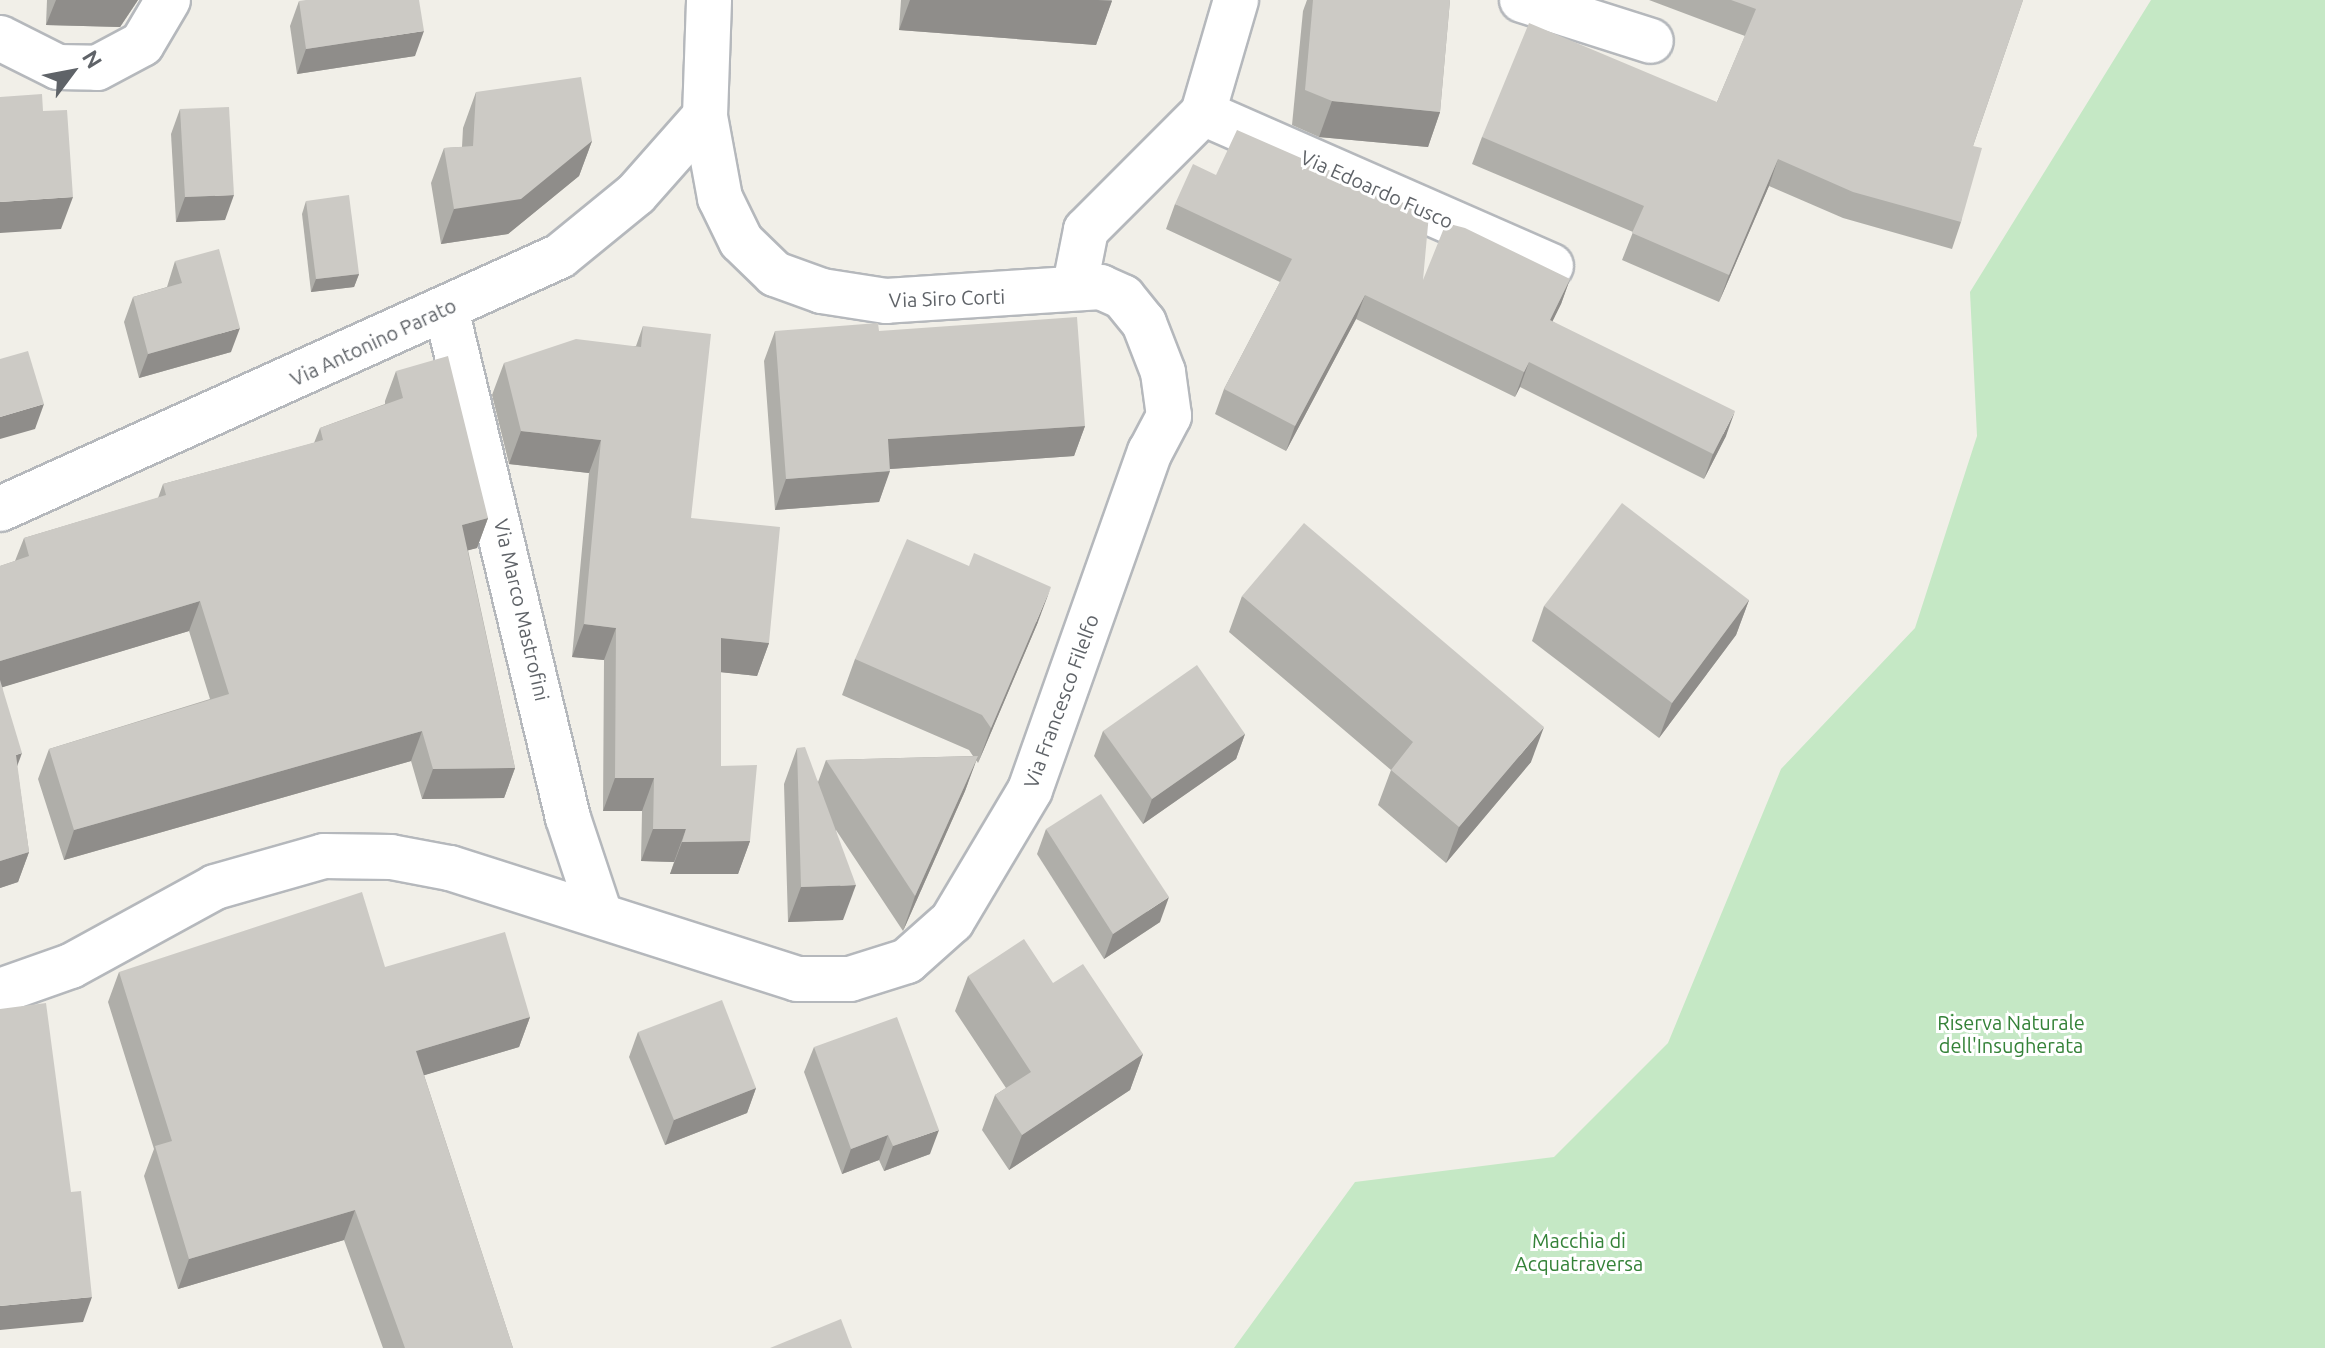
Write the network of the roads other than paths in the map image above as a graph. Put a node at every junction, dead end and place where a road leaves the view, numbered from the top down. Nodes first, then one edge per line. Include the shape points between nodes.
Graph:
1 (168, 0) edge
2 (709, 0) edge
3 (1236, 0) edge
4 (1522, 0) edge
5 (0, 38) edge
6 (1651, 41) dead end
7 (1203, 113) junction
8 (705, 116) junction
9 (1551, 266) edge
10 (1075, 285) junction
11 (446, 309) junction
12 (0, 509) edge
13 (599, 911) junction
14 (0, 991) edge

1 - 5 street via 142,44 97,68 58,67
2 - 8 street, Via Siro Corti
3 - 7 street
4 - 6 street
7 - 9 street, Via Edoardo Fusco
7 - 10 street via 1086,230
8 - 10 street, Via Siro Corti via 728,218 741,241 775,274 886,301
8 - 11 street, Via Antonino Parato via 656,176 576,245
10 - 13 street, Via Francesco Filelfo via 1123,297 1144,323 1160,359 1169,416 1150,452 1030,790 952,921 907,961 850,979 797,979
11 - 12 street, Via Antonino Parato
11 - 13 street, Via Marco Mastrofini via 568,818
13 - 14 street via 421,862 324,856 215,887 71,966

